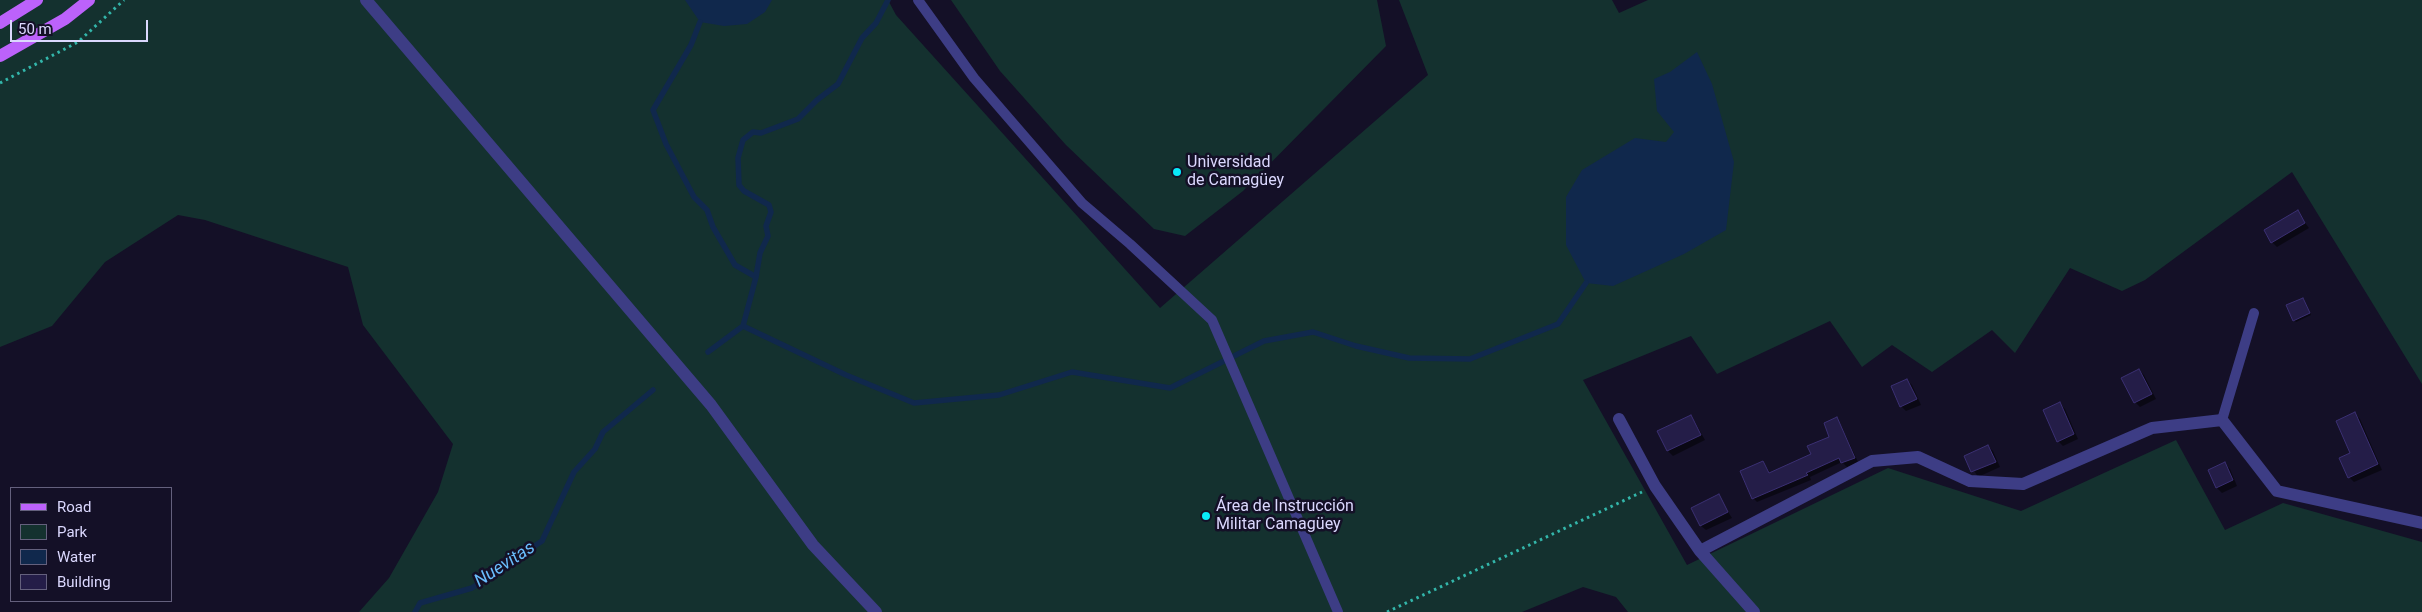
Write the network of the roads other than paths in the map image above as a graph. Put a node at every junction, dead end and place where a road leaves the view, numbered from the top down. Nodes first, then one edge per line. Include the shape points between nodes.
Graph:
1 (37, 0) edge
2 (89, 0) edge
3 (366, 0) edge
4 (918, 0) edge
5 (0, 23) edge
6 (0, 56) edge
7 (2254, 313) dead end
8 (1619, 419) dead end
9 (2222, 420) junction
10 (2422, 523) edge
11 (1700, 551) junction
12 (876, 612) edge
13 (1338, 612) edge
14 (1754, 612) edge

1 - 5 main road
2 - 6 main road via 65,19
3 - 12 street via 711,405 813,545
4 - 13 lane via 974,78 1082,203 1212,320
7 - 9 lane
8 - 11 street via 1656,486
9 - 10 street via 2277,491
9 - 11 street via 2152,428 2023,484 1970,481 1918,457 1872,461
11 - 14 street

